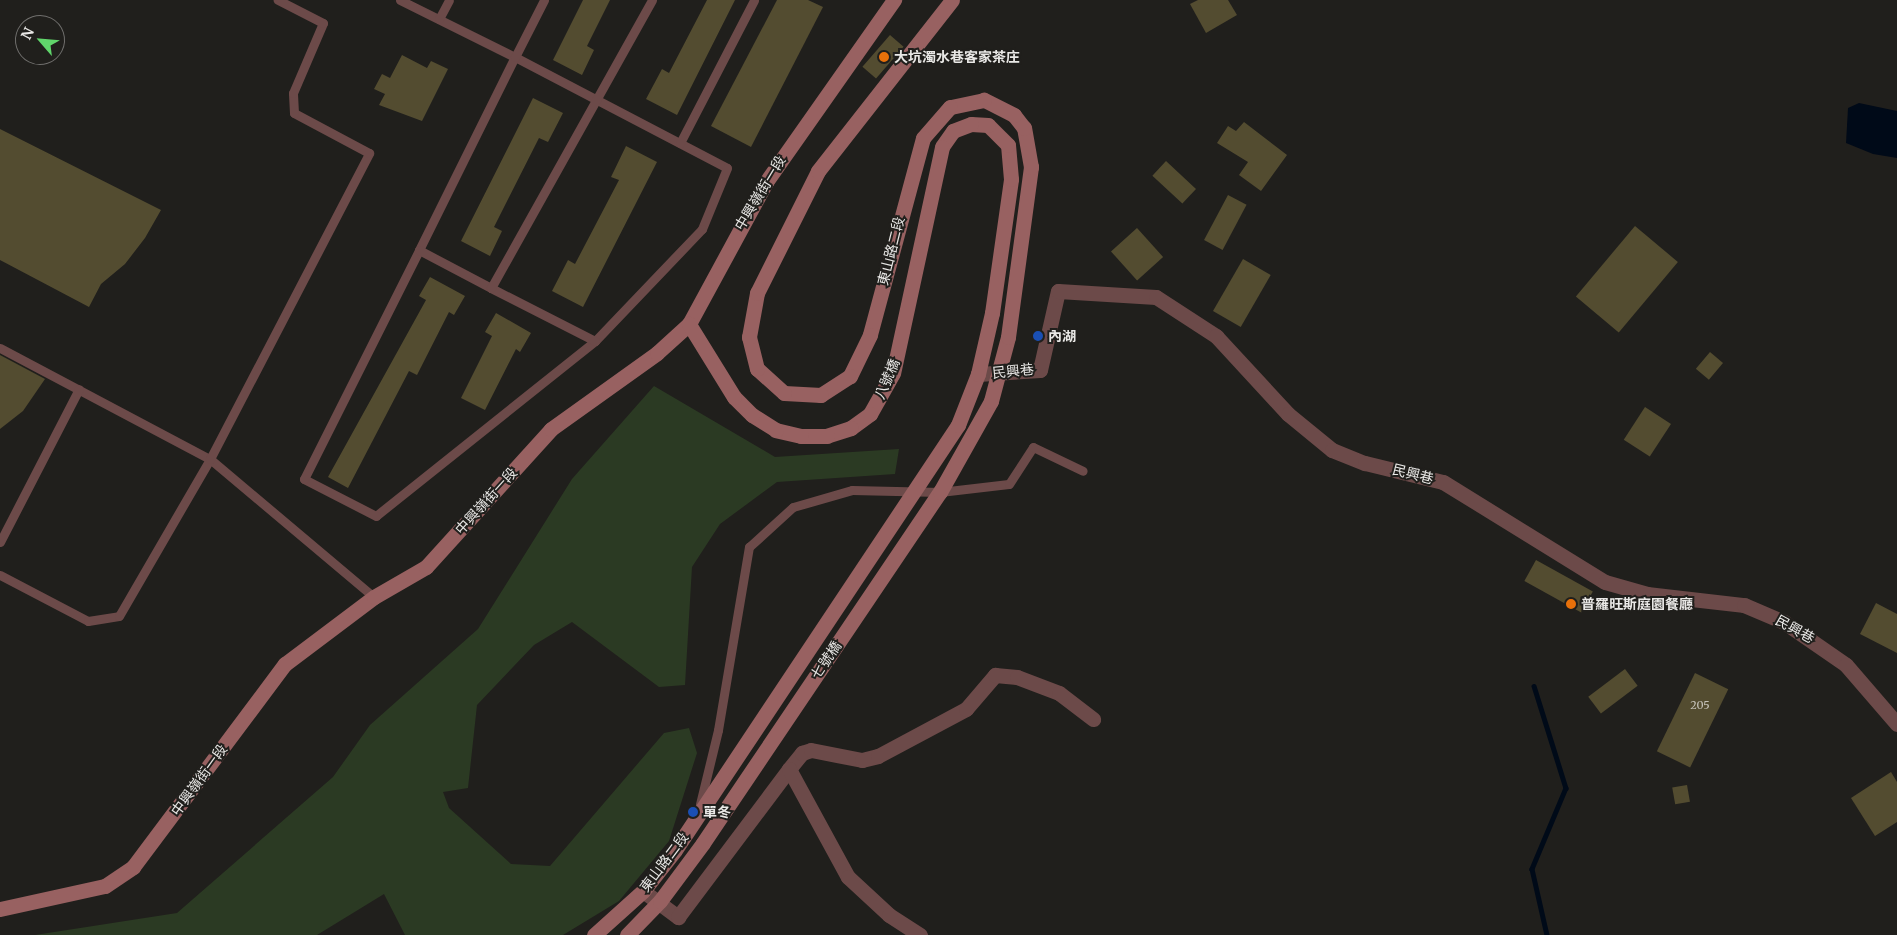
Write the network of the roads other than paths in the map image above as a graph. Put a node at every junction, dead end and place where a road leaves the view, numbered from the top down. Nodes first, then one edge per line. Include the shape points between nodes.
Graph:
1 (278, 0) edge
2 (400, 0) edge
3 (449, 0) edge
4 (544, 0) edge
5 (652, 0) edge
6 (754, 0) edge
7 (894, 0) edge
8 (952, 0) edge
9 (439, 19) junction
10 (515, 57) junction
11 (597, 100) junction
12 (680, 143) junction
13 (418, 250) junction
14 (491, 288) junction
15 (689, 324) junction
16 (595, 341) junction
17 (0, 348) edge
18 (978, 374) junction
19 (999, 374) junction
20 (79, 389) junction
21 (210, 459) junction
22 (1083, 471) dead end
23 (914, 492) junction
24 (940, 492) junction
25 (912, 531) joint
26 (0, 542) edge
27 (0, 575) edge
28 (374, 597) junction
29 (1094, 719) dead end
30 (1897, 724) edge
31 (789, 769) junction
32 (724, 778) joint
33 (740, 790) joint
34 (697, 817) junction
35 (643, 891) junction
36 (660, 901) junction
37 (0, 909) edge
38 (594, 935) edge
39 (627, 935) edge
40 (920, 935) edge

1 - 21 lane via 324,23 293,93 294,113 369,153
2 - 9 lane
3 - 9 lane
4 - 10 lane
5 - 11 lane
6 - 12 lane
7 - 15 main road, 中興嶺街一段 via 766,182
8 - 19 main road, 東山路二段 via 818,171 757,293 750,319 751,355 768,384 784,393 821,395 850,376 870,335 923,138 950,107 984,100 1014,114 1030,144 1028,200
9 - 10 lane
10 - 11 lane
10 - 13 lane
11 - 12 lane
11 - 14 lane
12 - 16 lane via 727,168 702,229
13 - 14 lane
13 - 16 lane via 304,479 376,516
14 - 16 lane
15 - 18 main road, 八號橋 via 734,397 776,430 801,436 827,436 851,428 870,414 884,394 898,353 935,165 953,131 971,124 988,125 1008,145 1011,179
15 - 28 main road, 中興嶺街一段 via 657,353 551,429 426,568
17 - 20 lane
18 - 19 street, 民興巷
18 - 23 main road via 958,425
19 - 24 main road, 東山路二段 via 979,429
19 - 30 street, 民興巷 via 1040,370 1058,291 1156,297 1216,336 1288,414 1332,450 1365,463 1444,482 1605,582 1647,594 1744,605 1784,622 1846,665
20 - 21 lane
20 - 26 lane
21 - 27 lane via 119,616 104,622 88,621
21 - 28 lane
22 - 24 lane via 1033,447 1009,484
23 - 24 lane
23 - 32 main road, 七號橋
23 - 34 lane via 852,490 793,507 749,547 718,730
24 - 25 main road, 東山路二段
25 - 33 main road, 七號橋
28 - 37 main road, 中興嶺街一段 via 285,664 133,867 105,886
29 - 31 street via 1059,693 1017,678 996,675 966,709 878,756 862,760 811,750 802,753
31 - 36 street via 678,917
31 - 40 street via 848,876 883,910
32 - 34 main road, 東山路二段
33 - 36 main road, 東山路二段
34 - 35 main road, 東山路二段
35 - 36 street
35 - 38 main road, 東山路二段
36 - 39 main road, 東山路二段

